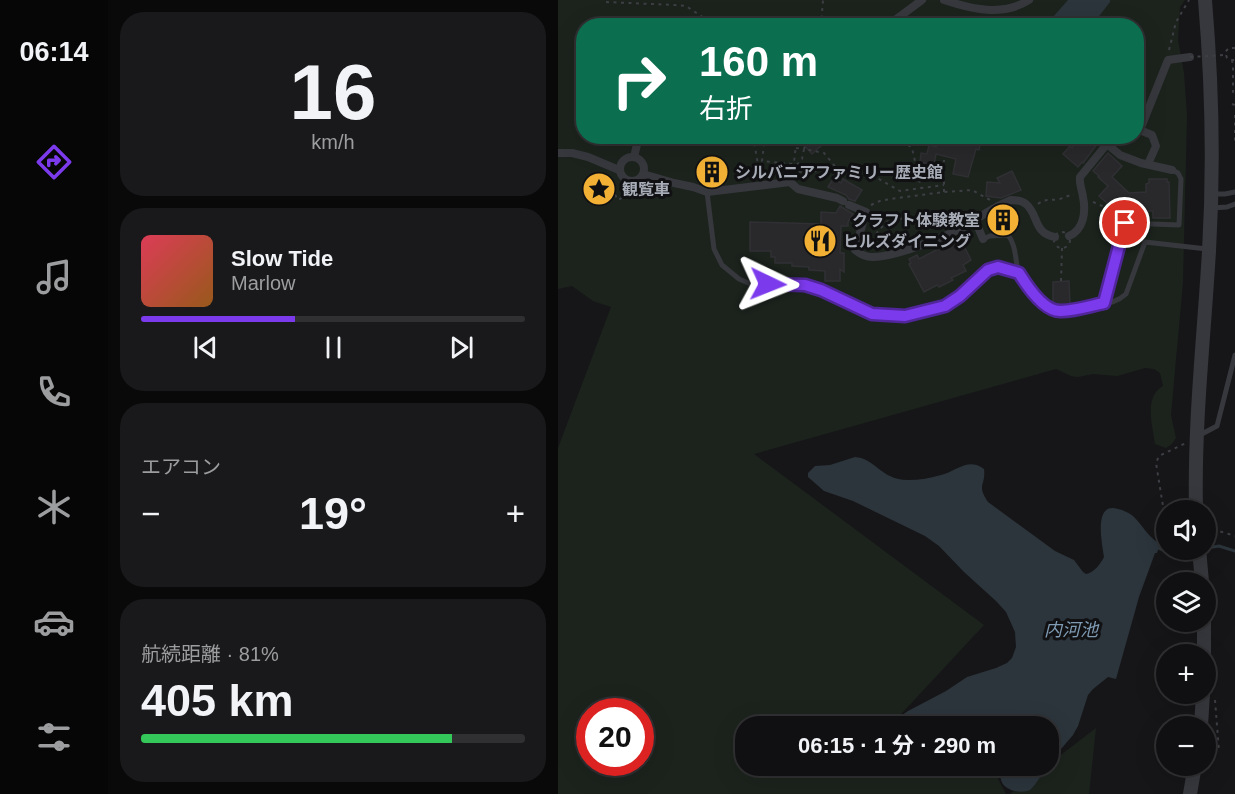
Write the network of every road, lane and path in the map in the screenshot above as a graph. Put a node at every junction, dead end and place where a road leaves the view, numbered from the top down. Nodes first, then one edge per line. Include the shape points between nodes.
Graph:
1 (823, 0) edge
2 (922, 0) edge
3 (944, 0) edge
4 (1029, 0) edge
5 (1189, 0) edge
6 (1205, 0) edge
7 (606, 2) dead end
8 (704, 18) edge
9 (822, 18) edge
10 (898, 18) edge
11 (1235, 48) edge
12 (1225, 55) junction
13 (1190, 57) joint
14 (1168, 60) junction
15 (1233, 60) edge
16 (1235, 93) edge
17 (1144, 115) edge
18 (1235, 115) edge
19 (1144, 132) edge
20 (637, 144) edge
21 (754, 144) edge
22 (764, 144) edge
23 (796, 144) edge
24 (806, 144) edge
25 (907, 144) edge
26 (1107, 144) edge
27 (1113, 144) edge
28 (1235, 145) edge
29 (796, 148) junction
30 (804, 149) junction
31 (558, 153) edge
32 (634, 157) junction
33 (944, 160) dead end
34 (605, 164) junction
35 (1148, 165) junction
36 (619, 170) junction
37 (838, 170) junction
38 (1172, 170) joint
39 (795, 172) junction
40 (643, 174) junction
41 (659, 179) junction
42 (789, 182) junction
43 (762, 185) junction
44 (944, 185) junction
45 (921, 188) junction
46 (706, 192) junction
47 (944, 192) junction
48 (1235, 192) edge
49 (1084, 198) junction
50 (1211, 201) junction
51 (1235, 204) edge
52 (1000, 205) junction
53 (1030, 210) junction
54 (866, 212) junction
55 (975, 220) junction
56 (929, 222) junction
57 (919, 223) junction
58 (1125, 223) junction
59 (965, 226) junction
60 (876, 234) dead end
61 (1069, 236) dead end
62 (1055, 237) dead end
63 (982, 239) joint
64 (1062, 248) dead end
65 (1209, 249) junction
66 (1019, 273) junction
67 (1061, 281) dead end
68 (1104, 303) junction
69 (1235, 356) edge
70 (1196, 436) junction
71 (1162, 500) edge
72 (1196, 500) edge
73 (1216, 530) edge
74 (1235, 536) edge
75 (1212, 704) edge
76 (1219, 751) dead end
77 (1194, 776) edge
78 (1190, 794) edge

1 - 9 path
2 - 10 street
3 - 4 street via 983,10 1010,9
5 - 14 path via 1176,22
6 - 50 street via 1212,117
7 - 8 path via 686,6
11 - 12 path via 1229,48
12 - 13 path, bridge
12 - 15 path
13 - 14 street
14 - 17 street
15 - 16 path
18 - 28 path
19 - 35 street via 1152,135 1156,146
20 - 32 street
21 - 43 path
22 - 29 path via 762,161 793,164
23 - 29 path
24 - 30 path
25 - 45 path via 912,148
26 - 49 street via 1080,177
27 - 35 street via 1120,155
29 - 30 path
30 - 37 path via 824,153
30 - 39 path
31 - 34 street via 572,153
32 - 36 street via 625,159
32 - 40 street via 642,163
33 - 44 path
34 - 36 street
34 - 41 path via 604,176 618,200
35 - 38 street
36 - 40 street via 629,182 638,181
37 - 39 path
37 - 45 path via 861,169 900,191
38 - 58 lane via 1181,179 1179,225
39 - 42 path
40 - 41 street
41 - 46 street
42 - 43 street
42 - 54 street via 798,189 837,198
43 - 46 street
44 - 45 path
44 - 47 path
46 - 66 lane via 714,249 722,265 753,285 805,285 872,314 905,316 945,306 988,270 998,267
47 - 52 path via 972,190
47 - 54 path via 880,201
48 - 50 lane
49 - 53 path via 1067,195 1044,200
49 - 58 path via 1109,208
49 - 61 street via 1080,228
50 - 51 lane via 1227,207
50 - 65 street
52 - 53 street via 1011,200 1025,203
52 - 55 street
53 - 62 street via 1042,232
54 - 59 street via 855,250 869,257 904,251
55 - 59 street
55 - 63 street
56 - 57 path via 923,218
56 - 57 path via 924,229
56 - 59 path via 957,216
57 - 60 path via 893,219
58 - 68 lane
63 - 66 lane via 1008,235
64 - 67 path
65 - 68 lane via 1145,242 1126,294 1114,303
65 - 70 street
66 - 68 lane via 1048,308 1059,312
69 - 70 lane via 1217,426
70 - 71 path via 1159,456 1156,463
70 - 72 street
73 - 74 path
75 - 76 path
77 - 78 street

